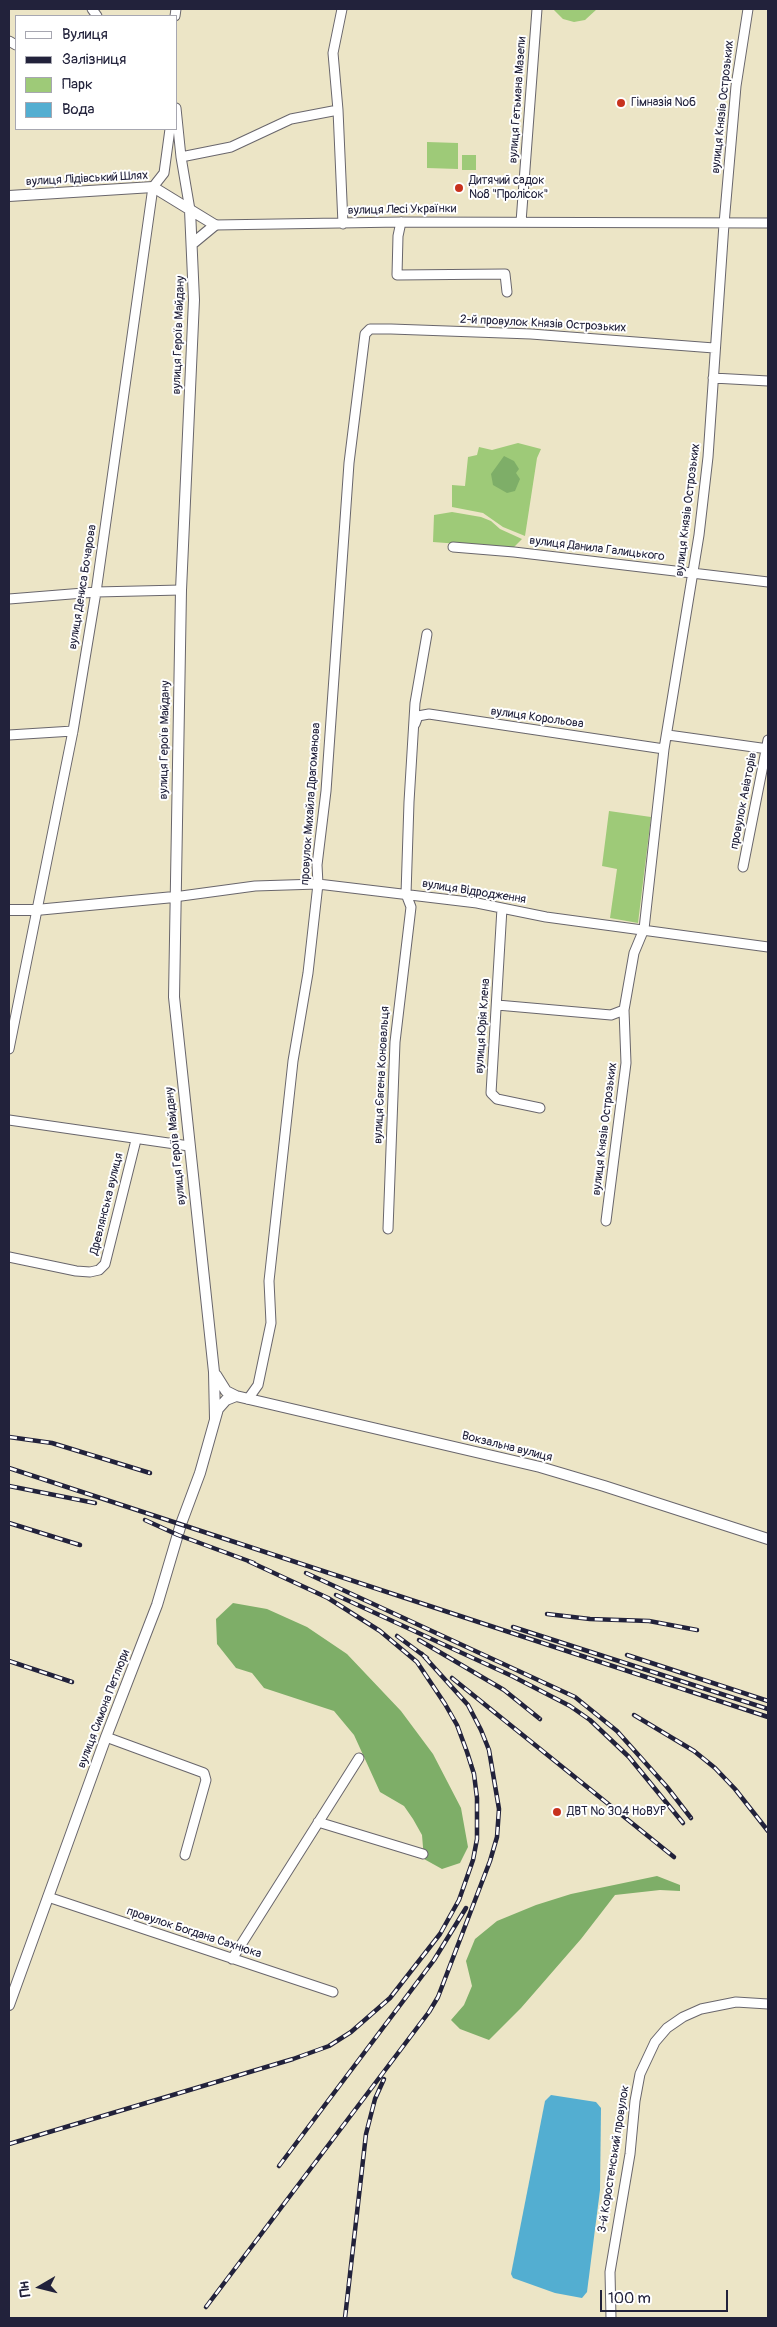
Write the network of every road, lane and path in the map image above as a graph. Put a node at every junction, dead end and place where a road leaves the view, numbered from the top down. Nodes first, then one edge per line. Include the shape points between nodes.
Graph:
1 (342, 9) edge
2 (536, 9) edge
3 (748, 9) edge
4 (338, 110) junction
5 (178, 130) edge
6 (168, 131) edge
7 (180, 157) junction
8 (153, 187) junction
9 (9, 196) edge
10 (190, 210) junction
11 (401, 222) junction
12 (521, 222) junction
13 (768, 223) edge
14 (343, 224) junction
15 (724, 224) junction
16 (215, 225) junction
17 (192, 244) junction
18 (507, 292) dead end
19 (370, 330) joint
20 (714, 348) junction
21 (713, 378) junction
22 (768, 380) edge
23 (453, 547) dead end
24 (693, 574) junction
25 (768, 582) edge
26 (181, 590) junction
27 (96, 592) junction
28 (9, 599) edge
29 (428, 634) dead end
30 (414, 727) junction
31 (9, 728) edge
32 (73, 731) junction
33 (13, 735) edge
34 (668, 735) junction
35 (768, 746) edge
36 (664, 749) junction
37 (744, 867) dead end
38 (318, 884) junction
39 (406, 894) junction
40 (174, 897) junction
41 (502, 908) junction
42 (9, 910) edge
43 (36, 910) junction
44 (644, 930) junction
45 (768, 946) edge
46 (497, 1005) junction
47 (624, 1010) junction
48 (12, 1012) edge
49 (9, 1049) edge
50 (540, 1108) dead end
51 (9, 1120) edge
52 (136, 1140) junction
53 (188, 1146) junction
54 (606, 1221) dead end
55 (388, 1229) dead end
56 (9, 1257) edge
57 (214, 1372) junction
58 (236, 1396) junction
59 (248, 1399) junction
60 (215, 1419) junction
61 (768, 1539) edge
62 (106, 1738) junction
63 (359, 1758) dead end
64 (318, 1822) junction
65 (423, 1854) dead end
66 (185, 1855) dead end
67 (48, 1897) junction
68 (232, 1959) junction
69 (332, 1992) dead end
70 (768, 2004) edge
71 (9, 2005) edge
72 (611, 2318) edge

1 - 4 street via 333,53
2 - 12 street, вулиця Гетьмана Мазепи
3 - 15 street, вулиця Князів Острозьких via 737,78
4 - 7 street via 291,119 231,147
4 - 14 street
5 - 7 street, вулиця Героїв Майдану
6 - 8 street, вулиця Дениса Бочарова via 164,174
7 - 10 street, вулиця Героїв Майдану
8 - 9 street, вулиця Лідівський Шлях
8 - 10 street, вулиця Лідівський Шлях
8 - 27 street, вулиця Дениса Бочарова
10 - 16 street
10 - 17 street, вулиця Героїв Майдану
11 - 12 street, вулиця Лесі Українки
11 - 14 street, вулиця Лесі Українки
11 - 18 street via 398,275 505,274
12 - 15 street, вулиця Лесі Українки
13 - 15 street, вулиця Лесі Українки
14 - 16 street, вулиця Лесі Українки
15 - 20 street, вулиця Князів Острозьких
16 - 17 street
17 - 26 street, вулиця Героїв Майдану via 193,344
19 - 20 street, 2-й провулок Князів Острозьких via 531,334
19 - 38 street, провулок Михайла Драгоманова via 365,334 362,345 349,463
20 - 21 street, вулиця Князів Острозьких
21 - 22 street
21 - 24 street, вулиця Князів Острозьких via 708,456
23 - 24 street, вулиця Данила Галицького
24 - 25 street, вулиця Данила Галицького
24 - 34 street, вулиця Князів Острозьких
26 - 27 street
26 - 40 street, вулиця Героїв Майдану
27 - 28 street
27 - 32 street, вулиця Дениса Бочарова
29 - 30 street, вулиця Євгена Коновальця via 415,703
30 - 36 street, вулиця Корольова via 418,716 429,714
30 - 39 street, вулиця Євгена Коновальця
31 - 33 street
32 - 33 street
32 - 43 street, вулиця Дениса Бочарова
34 - 35 street
34 - 36 street, вулиця Князів Острозьких
35 - 37 street, провулок Авіаторів
36 - 44 street, вулиця Князів Острозьких
38 - 39 street, вулиця Відродження
38 - 40 street, вулиця Відродження via 255,886
38 - 59 street, провулок Михайла Драгоманова via 308,973 293,1061 268,1281 269,1338 258,1385
39 - 41 street, вулиця Відродження
39 - 55 street, вулиця Євгена Коновальця via 411,907 394,1042
40 - 43 street
40 - 53 street, вулиця Героїв Майдану via 174,997
41 - 44 street, вулиця Відродження
41 - 46 street, вулиця Юрія Клена
42 - 43 street
43 - 48 street, вулиця Дениса Бочарова
44 - 45 street, вулиця Відродження
44 - 47 street, вулиця Князів Острозьких via 634,953
46 - 47 street via 611,1015
46 - 50 street, вулиця Юрія Клена via 491,1094 497,1099
47 - 54 street, вулиця Князів Острозьких via 626,1063
48 - 49 street, вулиця Дениса Бочарова
51 - 52 street
52 - 53 street
52 - 56 street, Древлянська вулиця via 104,1264 99,1270 76,1271
53 - 57 street, вулиця Героїв Майдану
57 - 58 street via 219,1384
57 - 60 street, вулиця Героїв Майдану
58 - 59 street, Вокзальна вулиця
58 - 60 street via 218,1408
59 - 61 street, Вокзальна вулиця via 540,1468
60 - 62 street, вулиця Симона Петлюри via 157,1606
62 - 66 street via 204,1773 206,1780
62 - 67 street, вулиця Симона Петлюри
63 - 64 street
64 - 65 street
64 - 68 street
67 - 68 street, провулок Богдана Сахнюка
67 - 71 street, вулиця Симона Петлюри
68 - 69 street, провулок Богдана Сахнюка
70 - 72 street, 3-й Коростенський провулок via 736,2002 701,2009 683,2016 655,2042 640,2074 634,2101 630,2154 610,2272

